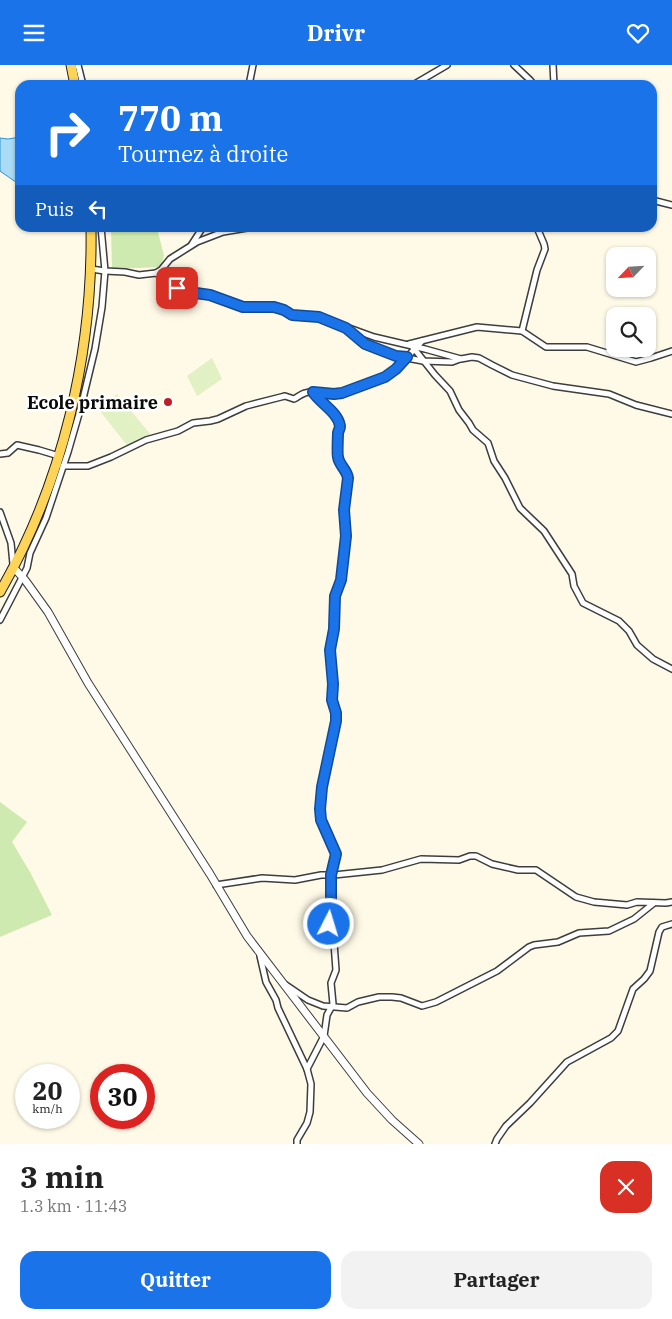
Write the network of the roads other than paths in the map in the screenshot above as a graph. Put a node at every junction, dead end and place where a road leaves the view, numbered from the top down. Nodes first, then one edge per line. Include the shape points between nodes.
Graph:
1 (71, 65) edge
2 (78, 65) edge
3 (253, 65) edge
4 (447, 65) edge
5 (514, 65) edge
6 (552, 65) edge
7 (74, 80) edge
8 (82, 80) edge
9 (251, 80) edge
10 (422, 80) edge
11 (530, 80) edge
12 (554, 80) edge
13 (657, 201) edge
14 (672, 205) edge
15 (92, 232) edge
16 (101, 232) edge
17 (199, 232) edge
18 (223, 232) edge
19 (538, 232) edge
20 (191, 245) junction
21 (91, 269) junction
22 (105, 271) junction
23 (156, 273) junction
24 (346, 328) junction
25 (522, 331) junction
26 (422, 341) junction
27 (406, 345) junction
28 (414, 348) junction
29 (672, 351) edge
30 (407, 357) junction
31 (461, 359) junction
32 (423, 361) junction
33 (313, 392) junction
34 (672, 414) edge
35 (0, 454) edge
36 (59, 456) junction
37 (64, 466) junction
38 (0, 512) edge
39 (14, 568) junction
40 (23, 578) junction
41 (3, 581) edge
42 (0, 592) edge
43 (0, 620) edge
44 (672, 669) edge
45 (331, 875) junction
46 (216, 885) junction
47 (672, 902) edge
48 (655, 903) junction
49 (672, 924) edge
50 (259, 953) junction
51 (284, 984) junction
52 (331, 1007) junction
53 (324, 1036) junction
54 (307, 1069) junction
55 (297, 1144) edge
56 (419, 1144) edge
57 (495, 1144) edge

1 - 7 main road
2 - 8 street
3 - 9 street
4 - 10 street
5 - 11 street
6 - 12 street
13 - 14 street
15 - 21 main road
16 - 22 street
17 - 20 street
18 - 20 street
19 - 25 street via 545,249
20 - 23 street
21 - 22 street
21 - 36 main road via 78,382
22 - 23 street via 139,275
22 - 37 street via 95,349
23 - 24 street via 182,291 210,295 243,307 274,307 292,315 319,317
24 - 27 street
24 - 30 street via 365,344
25 - 26 street via 477,327
25 - 29 street via 546,347 587,347 636,362
26 - 27 street
26 - 28 street
27 - 28 street
28 - 30 street
28 - 31 street
28 - 32 street
30 - 32 street
30 - 33 street via 385,377 342,393
31 - 32 street
31 - 34 street via 479,358 512,375 553,386 609,394
32 - 44 street via 450,391 473,430 488,443 494,461 520,508 544,531 572,574 583,603 619,621 637,645
33 - 37 street via 294,399 281,397 246,406 210,421 193,423 88,466
33 - 45 street via 340,424 338,460 348,478 344,510 346,536 341,580 335,596 330,650 336,721 320,809 321,820 336,854
35 - 36 street via 8,453 17,445
36 - 39 main road
37 - 40 street
38 - 39 street via 11,543
39 - 40 street
39 - 41 main road
40 - 43 street
40 - 46 street via 48,612 88,683
41 - 42 main road
45 - 46 street via 295,880 262,878
45 - 48 street via 382,870 421,859 460,860 476,856 492,864 536,870 585,900 627,905
45 - 52 street via 329,924 336,963 331,983
46 - 50 street
47 - 48 street
48 - 52 street via 634,919 609,931 579,933 558,942 529,947 497,971 429,1005 379,997 347,1008
49 - 57 street via 662,927 659,932 650,971 633,989 618,1031 567,1062 506,1126
50 - 51 street
50 - 54 street via 266,982
51 - 52 street via 308,1000
51 - 53 street
52 - 53 street
53 - 54 street
53 - 56 street via 381,1109
54 - 55 street via 311,1084 310,1112

